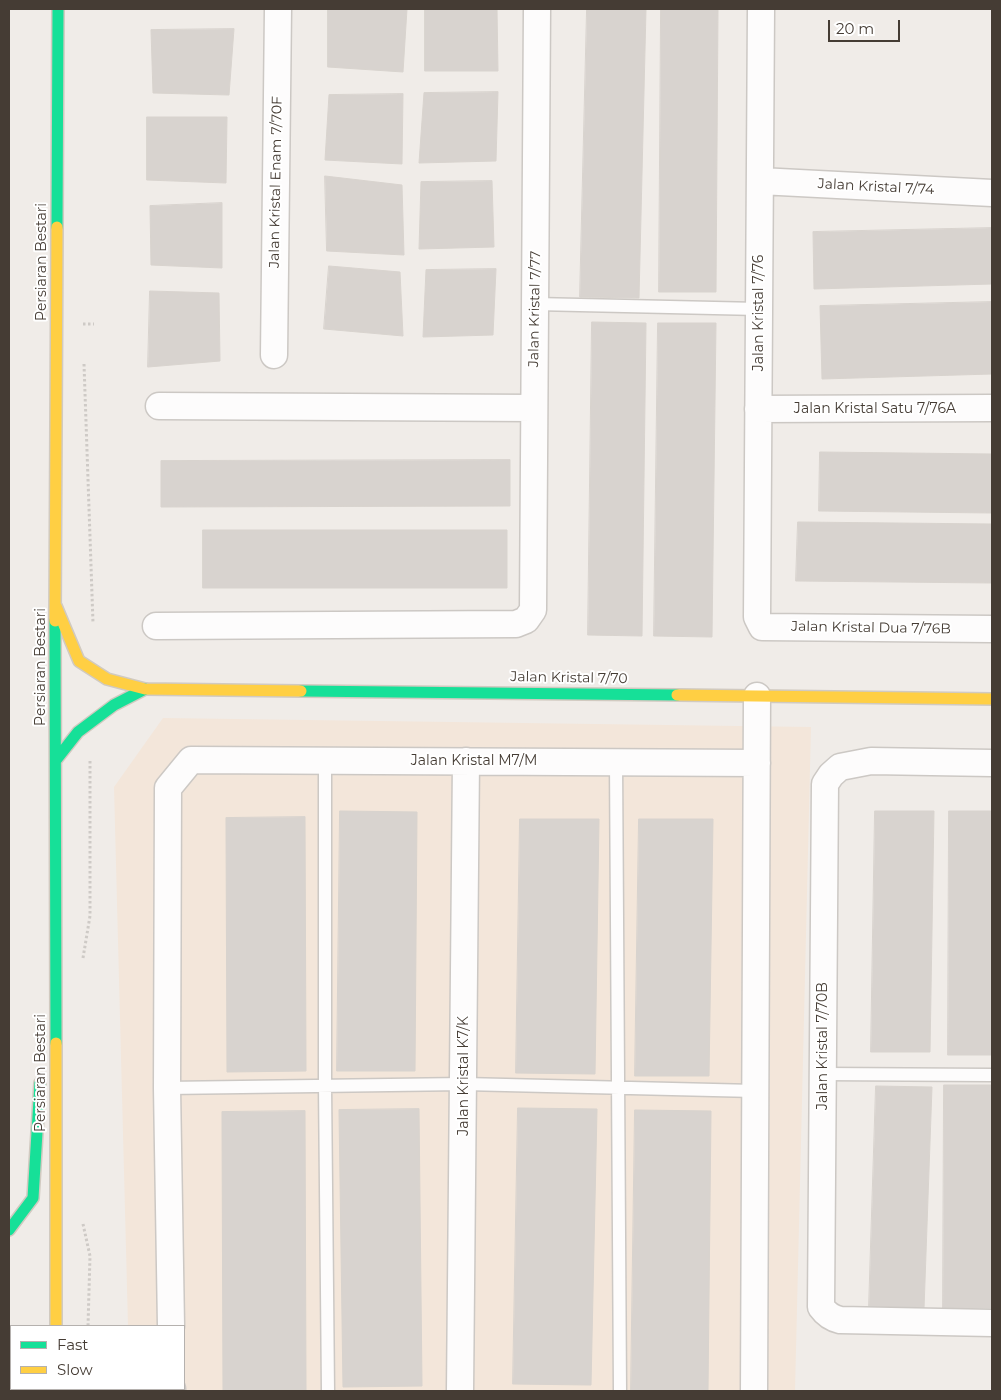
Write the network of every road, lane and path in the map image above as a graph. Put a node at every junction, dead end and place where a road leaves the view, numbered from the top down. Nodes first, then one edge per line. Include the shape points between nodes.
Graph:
1 (58, 9) edge
2 (278, 9) edge
3 (537, 9) edge
4 (761, 9) edge
5 (760, 181) junction
6 (992, 193) edge
7 (535, 304) junction
8 (759, 309) junction
9 (274, 355) dead end
10 (158, 406) dead end
11 (534, 408) junction
12 (992, 408) edge
13 (758, 409) junction
14 (56, 606) junction
15 (757, 617) joint
16 (156, 626) dead end
17 (992, 629) edge
18 (146, 688) junction
19 (757, 696) junction
20 (992, 699) edge
21 (56, 760) junction
22 (325, 761) junction
23 (466, 761) junction
24 (616, 762) junction
25 (757, 763) junction
26 (992, 763) edge
27 (56, 922) junction
28 (45, 1030) dead end
29 (41, 1069) dead end
30 (823, 1074) junction
31 (992, 1075) edge
32 (464, 1084) junction
33 (325, 1086) junction
34 (619, 1087) junction
35 (167, 1088) junction
36 (755, 1091) junction
37 (9, 1230) edge
38 (992, 1323) edge
39 (56, 1325) edge
40 (171, 1325) edge
41 (328, 1391) edge
42 (460, 1391) edge
43 (620, 1391) edge
44 (754, 1391) edge

1 - 14 main road, Persiaran Bestari
2 - 9 street, Jalan Kristal Enam 7/70F
3 - 7 street, Jalan Kristal 7/77
4 - 5 street, Jalan Kristal 7/76
5 - 6 street, Jalan Kristal 7/74
5 - 8 street, Jalan Kristal 7/76
7 - 8 lane
7 - 11 street, Jalan Kristal 7/77
8 - 13 street, Jalan Kristal 7/76
10 - 11 street
11 - 16 street, Jalan Kristal 7/77 via 533,610 526,620 516,624
12 - 13 street, Jalan Kristal Satu 7/76A
13 - 15 street, Jalan Kristal 7/76
14 - 18 main road, Jalan Kristal 7/70 via 79,661 107,679
14 - 21 main road, Persiaran Bestari
15 - 17 street, Jalan Kristal Dua 7/76B via 762,627
18 - 19 main road, Jalan Kristal 7/70
18 - 21 main road via 114,705 78,732
19 - 20 main road, Jalan Kristal 7/70
19 - 25 street
21 - 27 main road, Persiaran Bestari
22 - 23 street, Jalan Kristal M7/M
22 - 33 lane
22 - 35 street, Jalan Kristal M7/M via 191,760 168,788
23 - 24 street, Jalan Kristal M7/M
23 - 32 street, Jalan Kristal K7/K
24 - 25 street, Jalan Kristal M7/M
24 - 34 lane
25 - 36 street
26 - 30 street, Jalan Kristal 7/70B via 871,761 840,767 825,784
27 - 28 main road
27 - 39 main road, Persiaran Bestari
29 - 37 main road via 33,1198
30 - 31 lane
30 - 38 street, Jalan Kristal 7/70B via 821,1307 840,1320
32 - 33 lane
32 - 34 lane
32 - 42 street, Jalan Kristal K7/K
33 - 35 lane
33 - 41 lane
34 - 36 lane
34 - 43 lane
35 - 40 street
36 - 44 street

